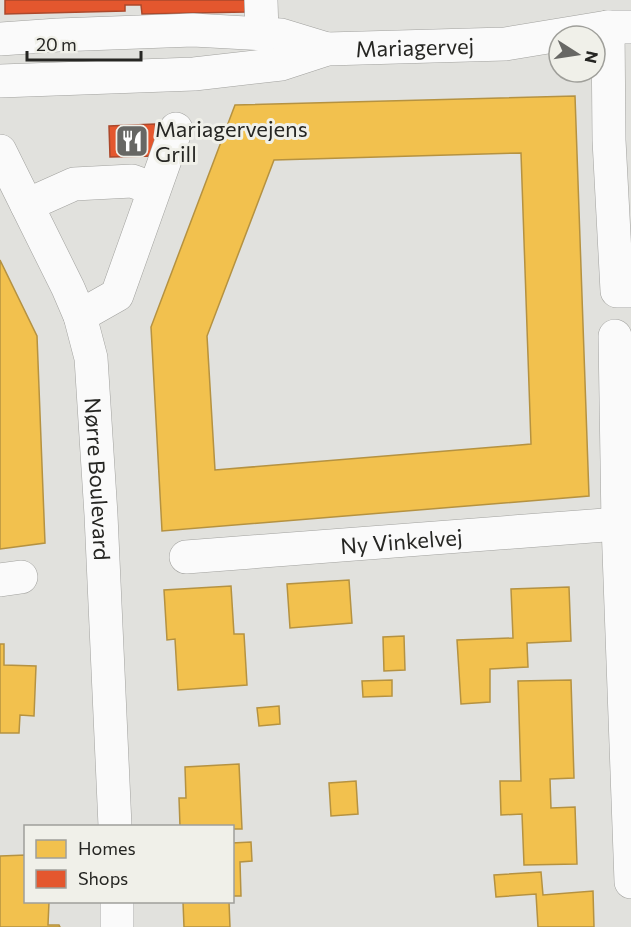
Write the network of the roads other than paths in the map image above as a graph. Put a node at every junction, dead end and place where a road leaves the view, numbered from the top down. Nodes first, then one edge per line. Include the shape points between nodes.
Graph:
1 (261, 0) edge
2 (262, 34) junction
3 (0, 39) edge
4 (505, 44) junction
5 (615, 46) edge
6 (327, 49) junction
7 (547, 50) edge
8 (0, 81) edge
9 (176, 129) dead end
10 (620, 139) edge
11 (0, 151) edge
12 (154, 189) junction
13 (27, 205) junction
14 (624, 291) edge
15 (80, 316) junction
16 (615, 336) dead end
17 (618, 524) junction
18 (186, 557) dead end
19 (115, 825) edge
20 (631, 882) edge
21 (117, 903) edge
22 (117, 927) edge

1 - 2 street
2 - 3 street, Mariagervej via 193,30
2 - 6 street, Mariagervej via 281,35
4 - 5 street, Mariagervej
4 - 6 street, Mariagervej
4 - 7 street, Mariagervej
5 - 10 street, Mariagervej
6 - 8 street, Mariagervej via 281,64 194,74
9 - 12 street
10 - 14 street, Mariagervej
11 - 13 street, Nørre Boulevard
12 - 13 street via 132,181 74,184
12 - 15 street via 117,295
13 - 15 street, Nørre Boulevard
15 - 19 street, Nørre Boulevard via 92,358
16 - 17 street
17 - 18 street, Ny Vinkelvej
17 - 20 street
21 - 22 street

